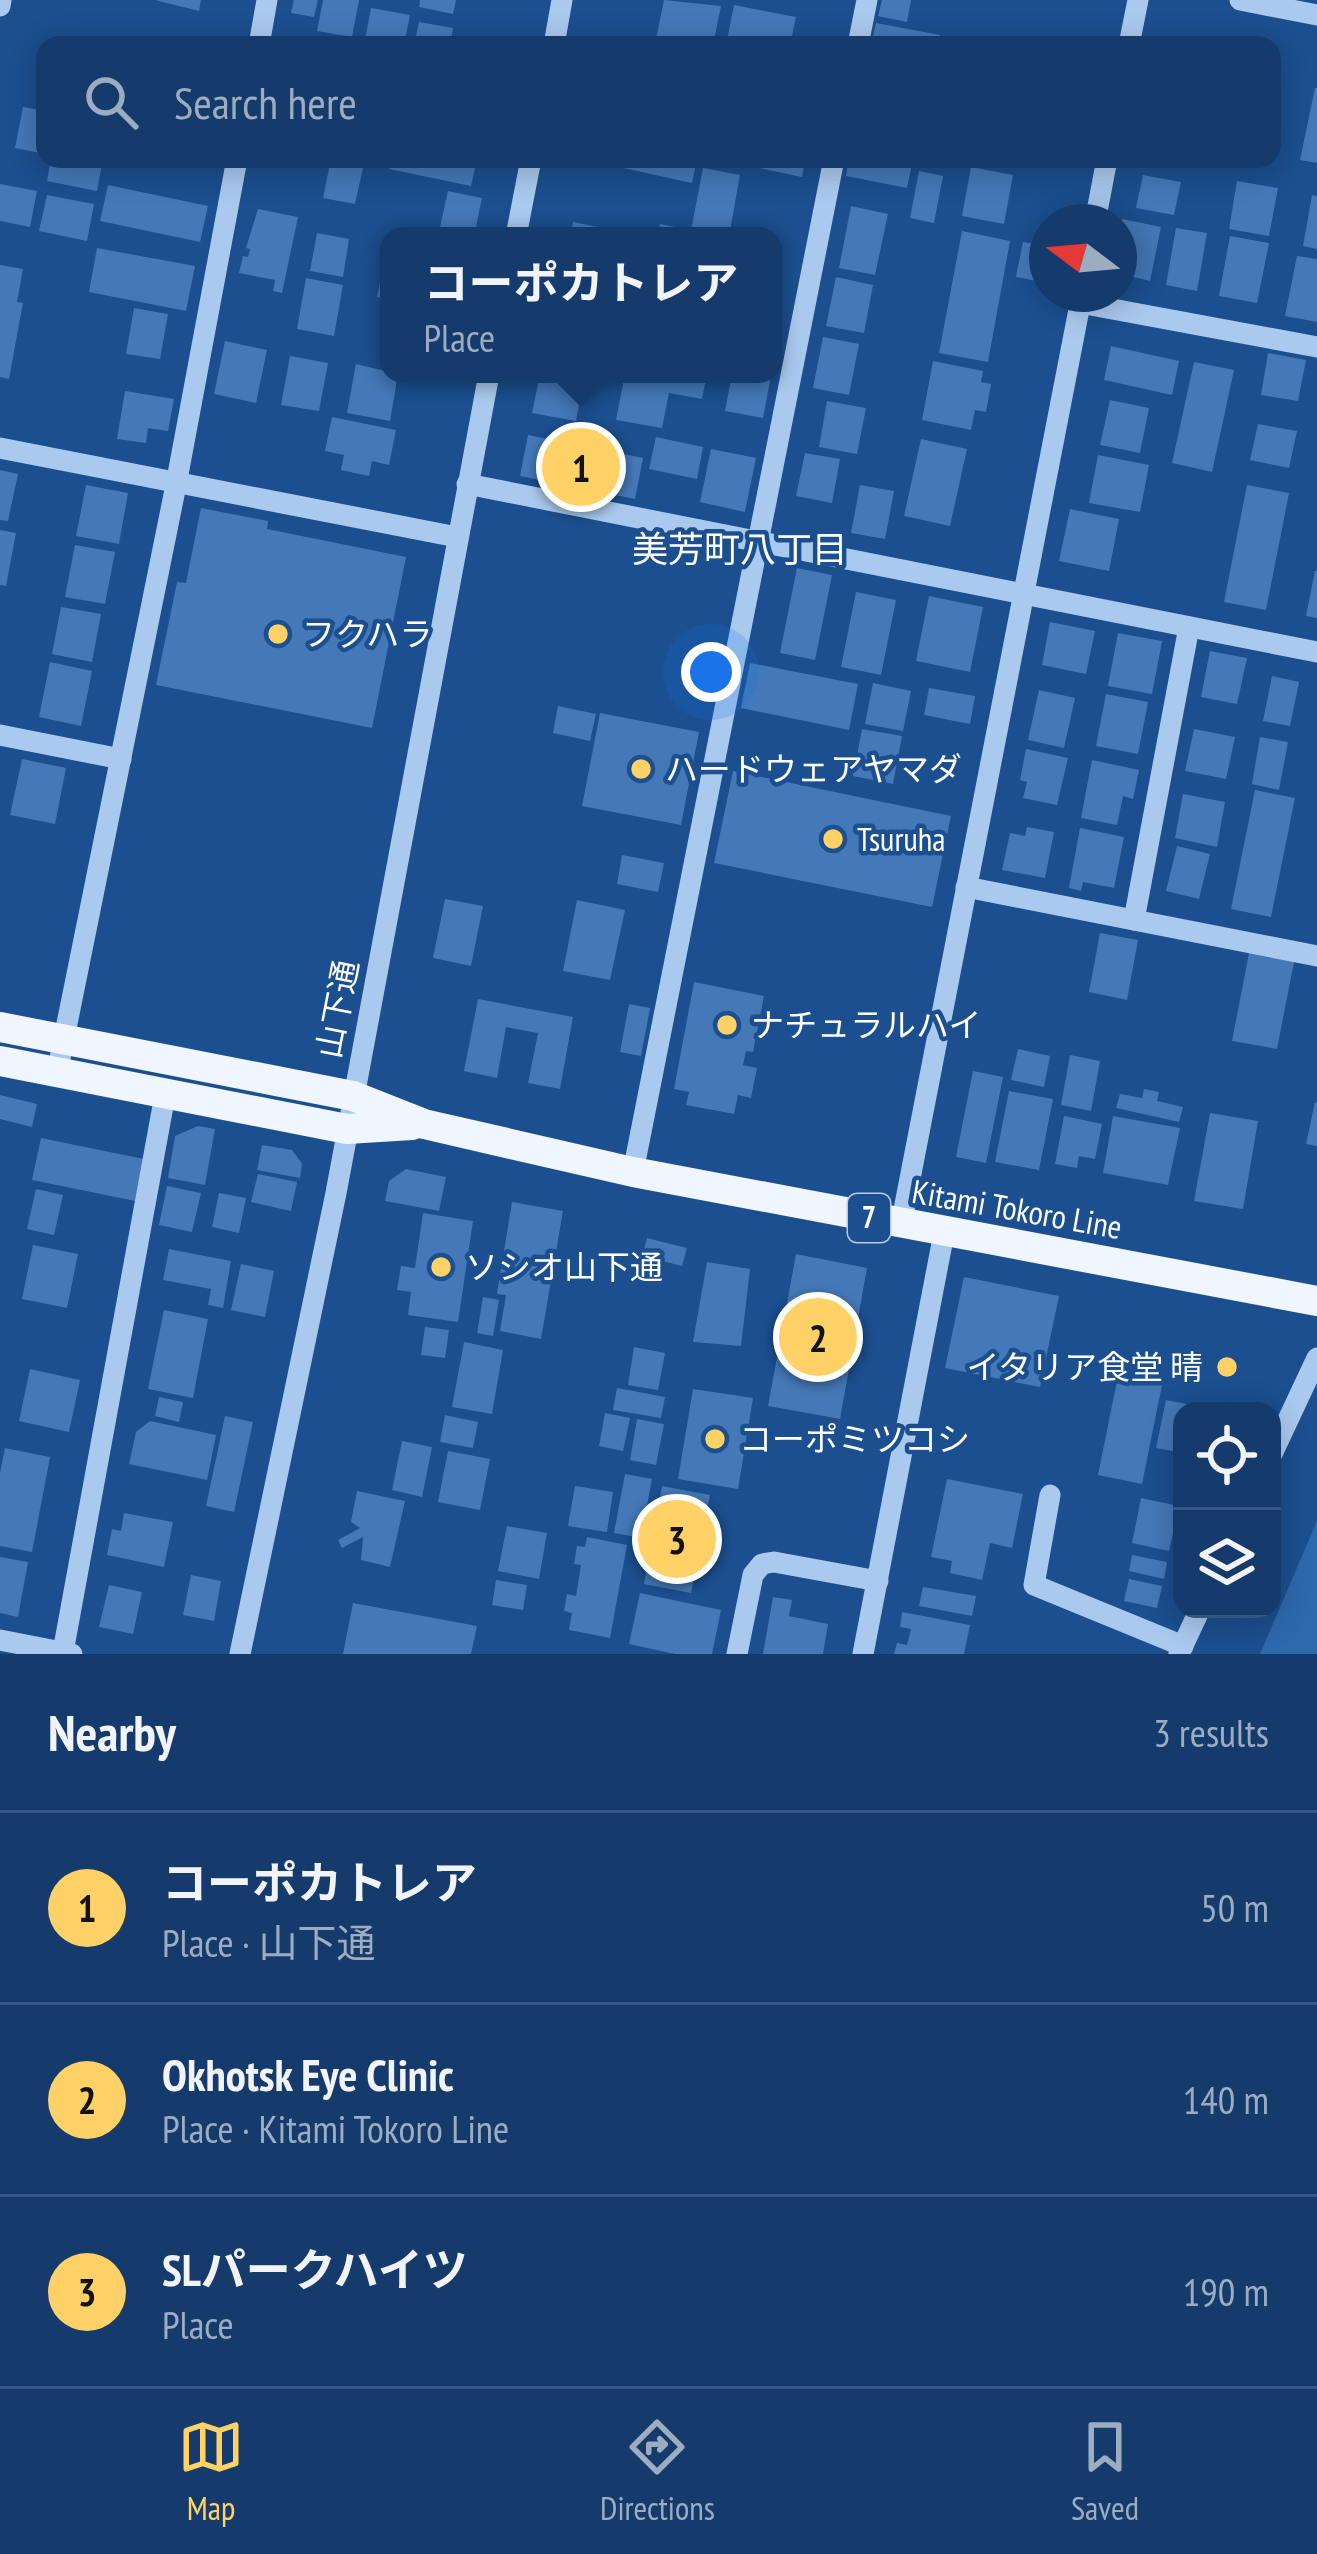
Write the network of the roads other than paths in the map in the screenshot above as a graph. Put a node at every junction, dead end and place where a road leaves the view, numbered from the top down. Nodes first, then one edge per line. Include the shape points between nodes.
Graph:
1 (267, 0) edge
2 (562, 0) edge
3 (867, 0) edge
4 (1138, 0) edge
5 (1240, 0) edge
6 (1317, 15) edge
7 (261, 36) edge
8 (556, 36) edge
9 (860, 36) edge
10 (1131, 36) edge
11 (235, 168) edge
12 (529, 168) edge
13 (833, 168) edge
14 (1105, 168) edge
15 (1098, 204) edge
16 (518, 227) edge
17 (1137, 310) edge
18 (1078, 312) edge
19 (1317, 347) edge
20 (487, 383) edge
21 (0, 448) edge
22 (467, 484) junction
23 (176, 485) junction
24 (457, 536) junction
25 (755, 543) junction
26 (1024, 593) junction
27 (1189, 627) junction
28 (1317, 652) edge
29 (0, 735) edge
30 (121, 759) junction
31 (966, 887) junction
32 (1134, 920) junction
33 (1317, 956) edge
34 (0, 1027) edge
35 (65, 1040) junction
36 (0, 1060) edge
37 (57, 1072) junction
38 (165, 1095) junction
39 (353, 1096) junction
40 (424, 1124) junction
41 (347, 1129) junction
42 (633, 1172) junction
43 (901, 1225) junction
44 (944, 1233) junction
45 (1317, 1300) edge
46 (1317, 1358) edge
47 (1281, 1435) edge
48 (1050, 1495) dead end
49 (878, 1582) junction
50 (1196, 1618) edge
51 (0, 1640) edge
52 (1181, 1650) edge
53 (68, 1653) edge
54 (240, 1654) edge
55 (737, 1654) edge
56 (863, 1654) edge

1 - 7 street
2 - 8 street
3 - 9 street
4 - 10 street
5 - 6 street
11 - 23 street
12 - 16 street
13 - 25 street
14 - 15 street
17 - 19 street
18 - 26 street
20 - 22 street, 山下通
21 - 23 street
22 - 24 street, 山下通
22 - 25 street
23 - 24 street
23 - 30 street
24 - 39 street, 山下通
25 - 26 street
25 - 42 street
26 - 27 street
26 - 31 street
27 - 28 street
27 - 32 street
29 - 30 street
30 - 35 street
31 - 32 street
31 - 43 street
32 - 33 street
34 - 35 main road, Kitami Tokoro Line / 7
35 - 37 street
35 - 39 main road, Kitami Tokoro Line / 7
36 - 37 main road, Kitami Tokoro Line / 7
37 - 38 main road, Kitami Tokoro Line / 7
38 - 41 main road, Kitami Tokoro Line / 7
38 - 53 street
39 - 40 main road, Kitami Tokoro Line / 7
39 - 41 street, 山下通
40 - 41 main road, Kitami Tokoro Line / 7
40 - 42 main road, Kitami Tokoro Line / 7
41 - 54 street, 山下通
42 - 43 main road, Kitami Tokoro Line / 7
43 - 44 main road, Kitami Tokoro Line / 7
44 - 45 main road, Kitami Tokoro Line / 7
44 - 49 street
46 - 47 street
48 - 52 street via 1034,1585
49 - 55 street via 762,1564
49 - 56 street
50 - 52 street
51 - 53 street

